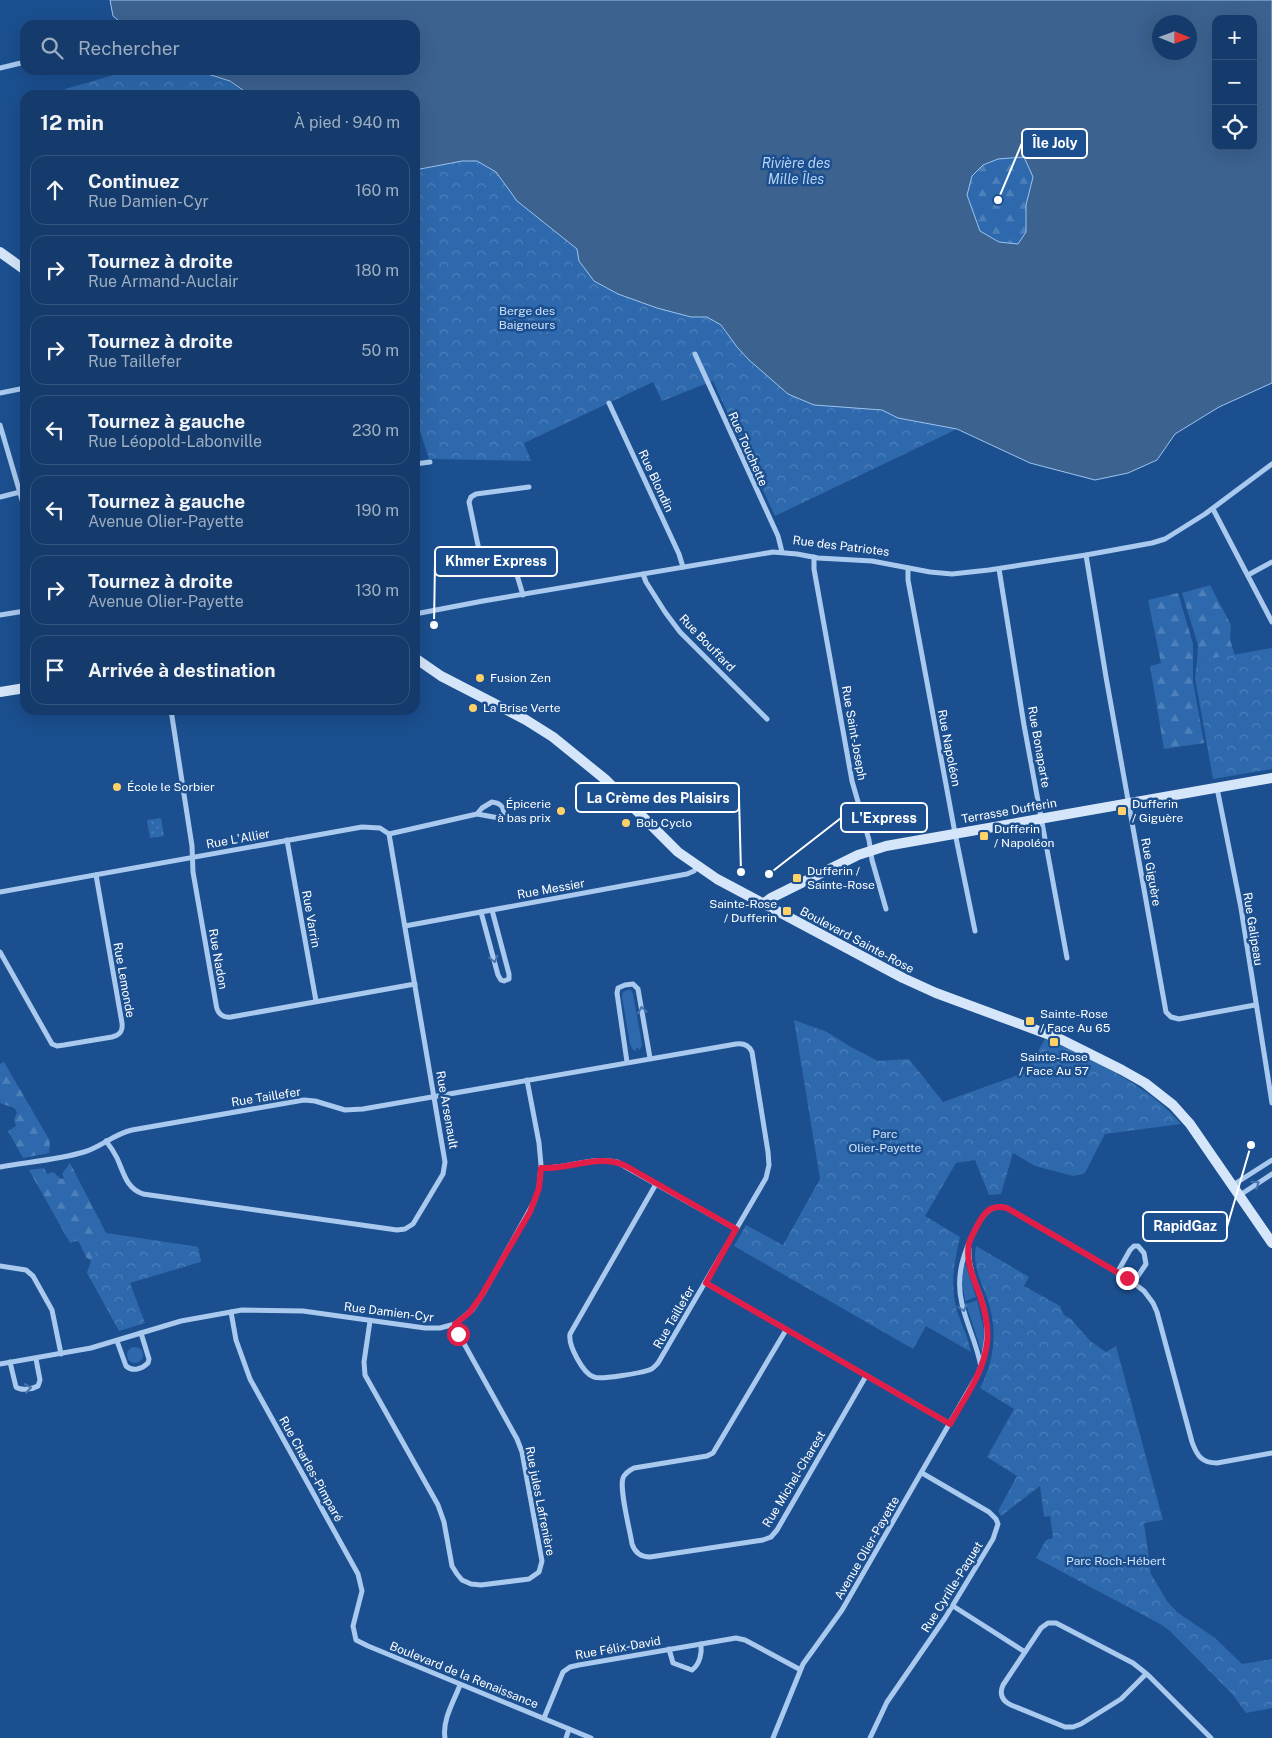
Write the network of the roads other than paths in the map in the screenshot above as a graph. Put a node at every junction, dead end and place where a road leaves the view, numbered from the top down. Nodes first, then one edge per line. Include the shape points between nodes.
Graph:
1 (20, 63) edge
2 (0, 68) edge
3 (0, 252) edge
4 (20, 266) edge
5 (695, 354) dead end
6 (20, 389) edge
7 (0, 393) edge
8 (609, 403) dead end
9 (0, 425) edge
10 (430, 462) dead end
11 (420, 463) edge
12 (1272, 464) edge
13 (529, 487) dead end
14 (20, 492) joint
15 (0, 497) edge
16 (1213, 509) junction
17 (782, 552) junction
18 (1086, 555) junction
19 (814, 557) junction
20 (1272, 562) edge
21 (683, 567) junction
22 (908, 568) junction
23 (999, 569) junction
24 (643, 574) junction
25 (1248, 575) junction
26 (523, 594) junction
27 (20, 612) edge
28 (420, 613) edge
29 (0, 615) edge
30 (1272, 622) edge
31 (420, 661) edge
32 (20, 689) edge
33 (0, 692) edge
34 (172, 715) edge
35 (767, 719) dead end
36 (1272, 778) edge
37 (1217, 787) junction
38 (1128, 803) junction
39 (477, 814) junction
40 (1041, 818) junction
41 (955, 833) junction
42 (389, 834) junction
43 (287, 840) junction
44 (870, 850) junction
45 (193, 858) junction
46 (698, 866) junction
47 (96, 875) junction
48 (0, 892) edge
49 (763, 904) junction
50 (886, 909) dead end
51 (492, 910) junction
52 (481, 912) junction
53 (405, 926) junction
54 (975, 931) dead end
55 (0, 952) edge
56 (1067, 958) dead end
57 (415, 984) junction
58 (316, 1001) junction
59 (1255, 1006) junction
60 (650, 1058) junction
61 (627, 1062) junction
62 (527, 1080) junction
63 (434, 1097) junction
64 (1272, 1103) edge
65 (106, 1141) junction
66 (1272, 1160) edge
67 (0, 1167) edge
68 (541, 1168) junction
69 (1272, 1174) edge
70 (656, 1184) junction
71 (1233, 1185) junction
72 (1240, 1195) junction
73 (736, 1229) junction
74 (970, 1241) junction
75 (1272, 1243) edge
76 (0, 1266) edge
77 (1118, 1272) junction
78 (1134, 1282) junction
79 (706, 1283) junction
80 (231, 1312) junction
81 (370, 1321) junction
82 (455, 1324) junction
83 (786, 1330) junction
84 (141, 1333) junction
85 (117, 1341) junction
86 (60, 1354) junction
87 (36, 1359) junction
88 (10, 1362) junction
89 (0, 1364) edge
90 (981, 1367) junction
91 (866, 1376) junction
92 (950, 1424) junction
93 (1272, 1453) edge
94 (922, 1473) junction
95 (953, 1606) junction
96 (354, 1637) joint
97 (701, 1644) junction
98 (669, 1650) junction
99 (1025, 1652) junction
100 (799, 1670) junction
101 (1146, 1674) junction
102 (460, 1685) junction
103 (544, 1718) junction
104 (569, 1729) junction
105 (445, 1738) edge
106 (566, 1738) edge
107 (591, 1738) edge
108 (772, 1738) edge
109 (870, 1738) edge
110 (1211, 1738) edge

1 - 2 street
3 - 4 street
5 - 17 street, Rue Touchette via 778,536
6 - 7 street
8 - 21 street, Rue Blondin
9 - 14 street
10 - 11 street
12 - 16 street, Rue des Patriotes
13 - 26 street via 473,495 469,502 479,550 486,554 510,552
14 - 15 street
16 - 18 street, Rue des Patriotes via 1163,540
16 - 25 street
17 - 19 street, Rue des Patriotes
17 - 21 street, Rue des Patriotes
18 - 23 street, Rue des Patriotes
18 - 38 street, Rue Giguère
19 - 22 street, Rue des Patriotes via 872,561
19 - 44 street, Rue Saint-Joseph via 849,765
20 - 25 street
21 - 24 street, Rue des Patriotes
22 - 23 street, Rue des Patriotes via 952,574
22 - 41 street, Rue Napoléon
23 - 40 street, Rue Bonaparte
24 - 26 street, Rue des Patriotes
24 - 35 street, Rue Bouffard via 680,632
25 - 30 street
26 - 28 street, Rue des Patriotes
27 - 29 street
31 - 46 street, Boulevard Sainte-Rose via 554,737 603,777 673,847
32 - 33 street
34 - 45 street, Rue Nadon
36 - 37 street, Terrasse Dufferin
37 - 38 street, Terrasse Dufferin
37 - 59 street, Rue Galipeau via 1242,915
38 - 40 street, Terrasse Dufferin
38 - 59 street, Rue Giguère via 1168,1015 1179,1018
39 - 39 street, Rue L'Allier via 499,818 503,809 492,802
39 - 42 street, Rue L'Allier
40 - 41 street, Terrasse Dufferin
40 - 56 street, Rue Bonaparte
41 - 44 street, Terrasse Dufferin
41 - 54 street, Rue Napoléon
42 - 43 street, Rue L'Allier via 380,828 367,827
42 - 53 street, Rue Arsenault
43 - 45 street, Rue L'Allier
43 - 58 street, Rue Varrin
44 - 49 street, Terrasse Dufferin
44 - 50 street, Rue Saint-Joseph
45 - 47 street, Rue L'Allier
45 - 58 street, Rue Nadon via 219,1013 231,1017
46 - 49 street, Boulevard Sainte-Rose
46 - 51 street, Rue Messier via 687,874
47 - 48 street, Rue L'Allier
47 - 55 street, Rue Lemonde via 122,1023 119,1034 54,1046
49 - 71 street, Boulevard Sainte-Rose via 908,981 1045,1032 1128,1072 1157,1091 1179,1111
51 - 52 street, Rue Messier
52 -> 51 street via 498,975 504,981 509,979 509,974
52 - 53 street, Rue Messier
53 - 57 street, Rue Arsenault
57 - 58 street, Rue Nadon
57 - 63 street, Rue Arsenault
59 - 64 street, Rue Galipeau
60 - 61 street, Rue Taillefer
60 -> 61 street via 638,989 633,984 625,984 616,993
60 - 73 street, Rue Taillefer via 736,1044 745,1044 750,1049 769,1165 764,1182
61 - 62 street, Rue Taillefer
62 - 63 street, Rue Taillefer
62 - 68 street
63 - 65 street, Rue Taillefer via 353,1110 304,1100 132,1130
63 - 65 street, Rue Arsenault via 444,1171 415,1221 403,1230 143,1194 128,1184
65 - 67 street, Rue Taillefer via 83,1152
66 - 71 street
68 - 70 street via 610,1160
68 - 82 street via 539,1188 530,1212 480,1298
72 -> 69 street
70 - 73 street
70 - 79 street, Rue Taillefer via 570,1334 570,1342 586,1372 594,1378 601,1378 646,1371 655,1366
71 - 72 street, Boulevard Sainte-Rose
72 - 75 street, Boulevard Sainte-Rose
73 - 79 street, Rue Taillefer
74 - 77 street via 988,1210 1007,1208
74 - 90 street, Avenue Olier-Payette via 969,1263 988,1330
74 -> 90 street via 961,1263 960,1291
76 - 86 street via 26,1270 33,1276 52,1310
77 - 78 street
77 - 78 street via 1130,1250 1138,1246 1144,1253 1146,1264
78 - 93 street via 1148,1295 1157,1312 1192,1442 1200,1458 1217,1463
79 - 83 street
80 - 81 street, Rue Damien-Cyr via 287,1310
80 - 84 street, Rue Damien-Cyr via 181,1321
80 - 96 street, Rue Charles-Pimparé via 236,1340 250,1379 358,1574 362,1591
81 - 82 street, Rue Damien-Cyr via 430,1329
81 - 82 street, Rue jules Lafrenière via 365,1375 438,1505 455,1572 462,1580 474,1585 530,1579 539,1572 542,1561 522,1452
83 - 91 street
83 - 91 street, Rue Michel-Charest via 714,1453 634,1468 624,1476 622,1485 632,1544 639,1554 650,1557 771,1537
84 - 85 street, Rue Damien-Cyr
84 - 85 street via 149,1359 143,1367 133,1369 126,1366
85 - 86 street, Rue Damien-Cyr
86 - 87 street, Rue Damien-Cyr
87 - 88 street, Rue Damien-Cyr
88 -> 87 street via 16,1387 21,1390 38,1386
88 - 89 street, Rue Damien-Cyr
90 - 92 street, Avenue Olier-Payette
91 - 92 street
92 - 94 street, Avenue Olier-Payette
94 - 95 street, Rue Cyrille-Paquet via 989,1512 998,1524 993,1539
94 - 100 street, Avenue Olier-Payette via 842,1610
95 - 99 street
95 - 109 street, Rue Cyrille-Paquet via 887,1702
96 - 102 street, Boulevard de la Renaissance via 363,1644
97 - 98 street, Rue Félix-David
97 - 98 street, Rue Félix-David via 697,1665 692,1670 674,1663
97 - 100 street, Rue Félix-David via 742,1639
98 - 103 street, Rue Félix-David via 567,1668 561,1675
99 - 101 street via 1044,1626 1056,1623 1123,1657
99 - 101 street via 1003,1685 1002,1699 1068,1728 1120,1699
100 - 108 street, Avenue Olier-Payette
101 - 110 street
102 - 103 street, Boulevard de la Renaissance
102 - 105 street via 446,1720
103 - 104 street, Boulevard de la Renaissance
104 - 106 street
104 - 107 street, Boulevard de la Renaissance

